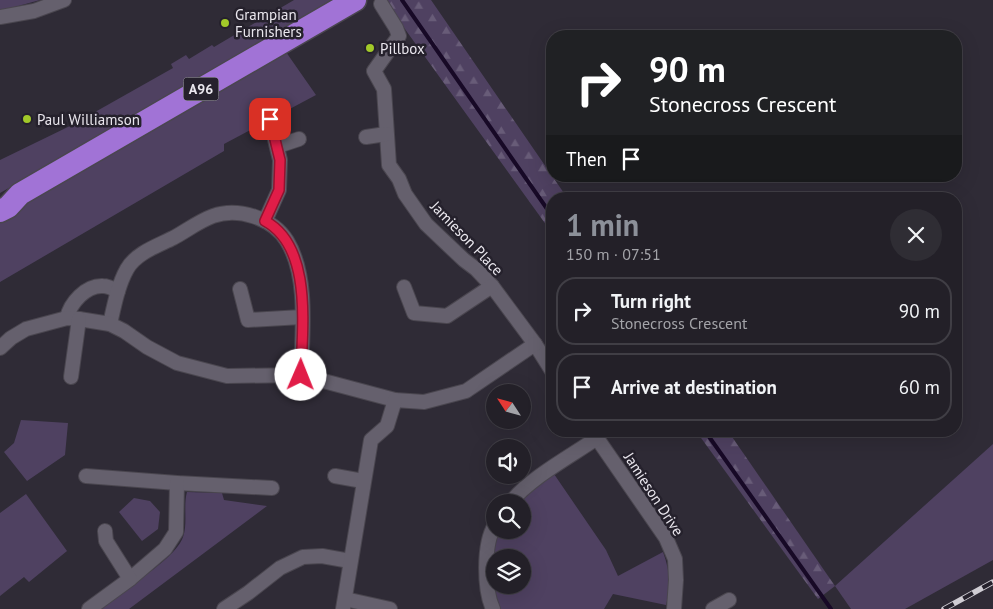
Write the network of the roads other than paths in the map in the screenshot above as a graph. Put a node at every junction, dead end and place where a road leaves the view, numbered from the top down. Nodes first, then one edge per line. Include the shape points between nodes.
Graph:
1 (64, 0) edge
2 (355, 0) edge
3 (382, 4) dead end
4 (0, 17) edge
5 (270, 119) dead end
6 (386, 134) junction
7 (366, 137) dead end
8 (298, 139) dead end
9 (278, 146) junction
10 (10, 196) edge
11 (0, 212) edge
12 (265, 221) junction
13 (492, 286) junction
14 (404, 287) dead end
15 (240, 290) dead end
16 (118, 291) junction
17 (302, 317) junction
18 (73, 318) junction
19 (110, 324) junction
20 (535, 344) junction
21 (0, 348) edge
22 (546, 361) edge
23 (301, 375) junction
24 (71, 377) dead end
25 (395, 400) junction
26 (591, 437) edge
27 (595, 437) edge
28 (86, 476) dead end
29 (335, 476) dead end
30 (363, 481) junction
31 (177, 483) junction
32 (272, 488) dead end
33 (519, 494) edge
34 (105, 531) dead end
35 (491, 539) edge
36 (350, 561) junction
37 (130, 579) junction
38 (729, 600) dead end
39 (344, 604) edge
40 (89, 609) edge
41 (224, 609) edge
42 (390, 609) edge
43 (493, 609) edge
44 (676, 609) edge
45 (714, 609) edge

1 - 4 street via 34,11
2 - 10 highway, A96
3 - 6 street, Jamieson Place via 399,36 374,71 384,89
5 - 9 street
6 - 7 street
6 - 13 street, Jamieson Place via 390,165 405,194 426,224
8 - 9 street
9 - 12 street via 279,190
10 - 11 highway, A96 via 8,207
12 - 16 street via 235,212 213,216 138,256 127,269
12 - 17 street via 276,227 296,259
13 - 14 street via 447,316 414,313
13 - 20 street, Jamieson Place
15 - 17 street via 248,320
16 - 18 street via 104,286 85,292 69,308
16 - 19 street
17 - 23 street
18 - 19 street
18 - 21 street via 26,329
18 - 24 street
19 - 23 street via 177,363 226,376
20 - 22 street
20 - 25 street via 466,391 424,402
23 - 25 street
25 - 30 street via 387,426 371,440
26 - 33 street
27 - 44 street, Jamieson Drive via 666,538 675,559
28 - 31 street
29 - 30 street
30 - 36 street
31 - 32 street
31 - 37 street via 176,532 166,549
34 - 37 street via 106,540
35 - 43 street via 485,572
36 - 39 street
36 - 41 street via 322,556 303,557 280,568
37 - 40 street
38 - 45 street
39 - 42 street

